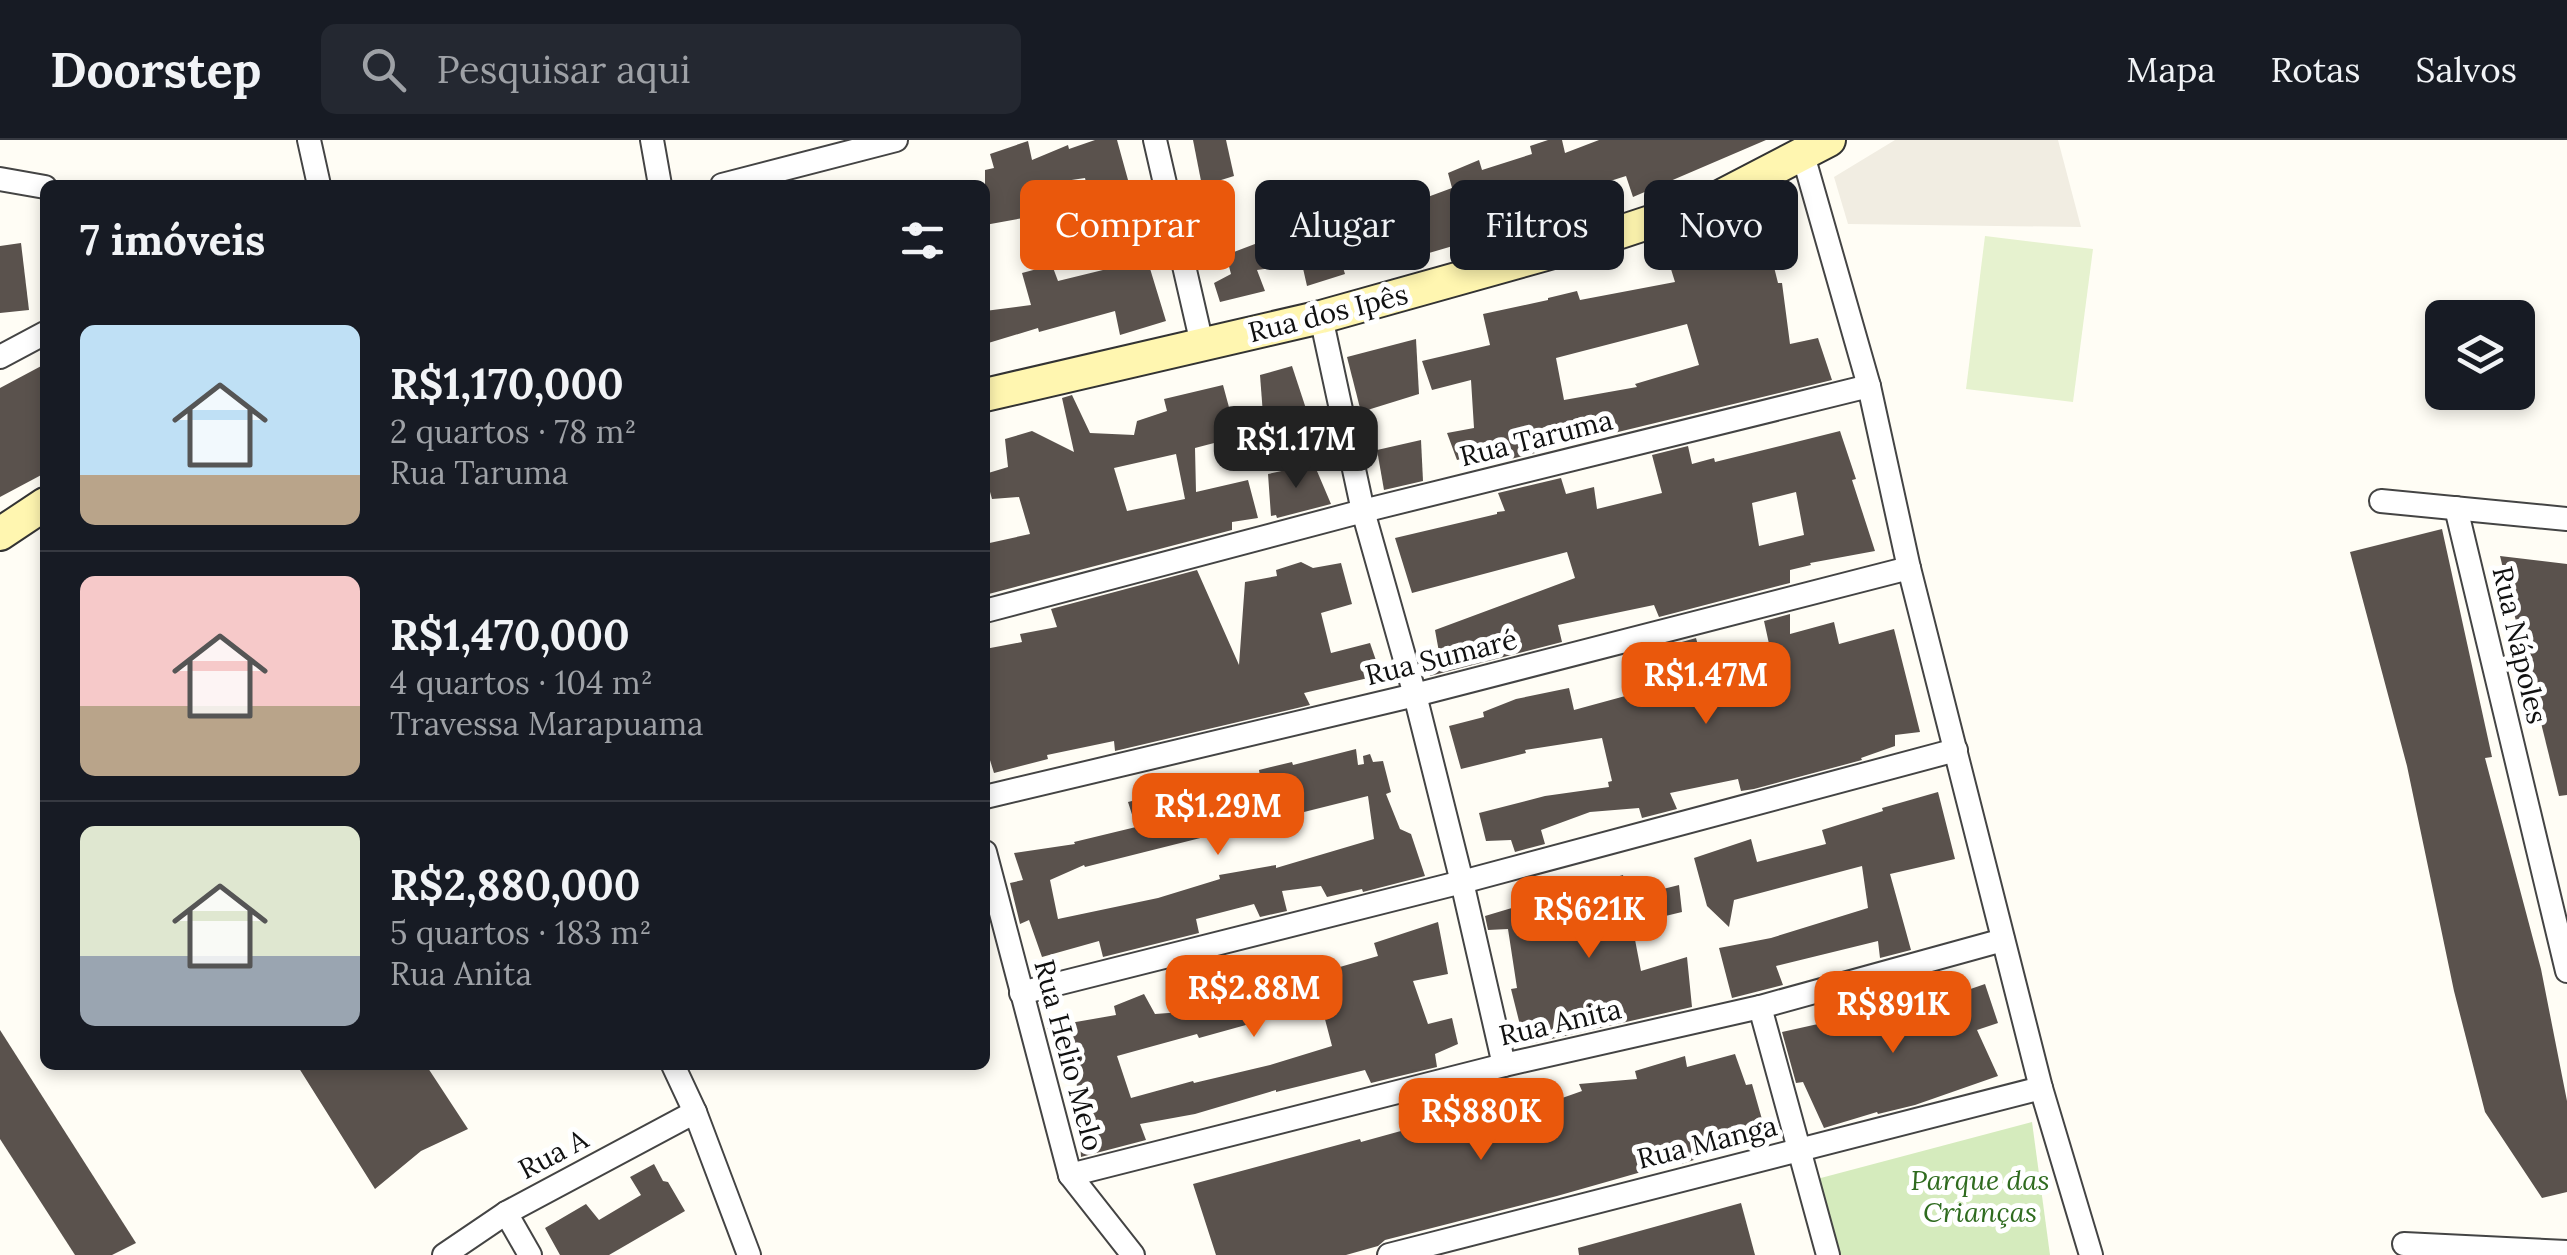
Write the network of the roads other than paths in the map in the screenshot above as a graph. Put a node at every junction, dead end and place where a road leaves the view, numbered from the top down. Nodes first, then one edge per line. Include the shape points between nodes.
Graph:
1 (309, 140) edge
2 (652, 140) edge
3 (896, 140) edge
4 (1155, 140) edge
5 (1816, 147) edge
6 (0, 178) edge
7 (318, 180) edge
8 (659, 180) edge
9 (741, 180) edge
10 (40, 186) edge
11 (1320, 317) junction
12 (40, 335) edge
13 (1202, 344) junction
14 (0, 357) edge
15 (1869, 386) junction
16 (990, 394) edge
17 (2381, 501) dead end
18 (40, 507) edge
19 (2456, 508) junction
20 (1364, 511) junction
21 (2567, 519) edge
22 (0, 534) edge
23 (1909, 568) junction
24 (990, 610) edge
25 (1415, 696) junction
26 (1956, 750) junction
27 (990, 797) edge
28 (990, 872) edge
29 (1462, 882) junction
30 (2004, 940) junction
31 (2567, 970) edge
32 (1021, 993) junction
33 (1760, 1007) junction
34 (1504, 1065) junction
35 (674, 1070) edge
36 (2041, 1088) junction
37 (695, 1112) junction
38 (1800, 1149) junction
39 (1070, 1175) junction
40 (506, 1213) junction
41 (2404, 1244) dead end
42 (2567, 1252) edge
43 (444, 1255) edge
44 (530, 1255) edge
45 (749, 1255) edge
46 (1133, 1255) edge
47 (1388, 1255) edge
48 (1828, 1255) edge
49 (2091, 1255) edge

1 - 7 street
2 - 8 street
3 - 9 street
4 - 13 street
5 - 11 street, Rua dos Ipês via 1708,203
5 - 15 street
6 - 10 street
11 - 13 street, Rua dos Ipês
11 - 20 street
12 - 14 street
13 - 16 street, Rua dos Ipês
15 - 20 street, Rua Taruma
15 - 23 street
17 - 19 street
18 - 22 street
19 - 21 street
19 - 31 street, Rua Nápoles
20 - 24 street, Rua Taruma
20 - 25 street
23 - 25 street, Rua Sumaré
23 - 26 street
25 - 27 street, Rua Sumaré
25 - 29 street
26 - 29 street
26 - 30 street
28 - 32 street, Rua Helio Melo
29 - 32 street
29 - 34 street
30 - 33 street, Rua Anita
30 - 36 street
32 - 39 street, Rua Helio Melo
33 - 34 street, Rua Anita
33 - 38 street
34 - 39 street, Rua Anita
35 - 37 street
36 - 38 street, Rua Manga
36 - 49 street
37 - 40 street, Rua A
37 - 45 street
38 - 47 street, Rua Manga
38 - 48 street
39 - 46 street, Rua Helio Melo
40 - 43 street, Rua A
40 - 44 street
41 - 42 street

